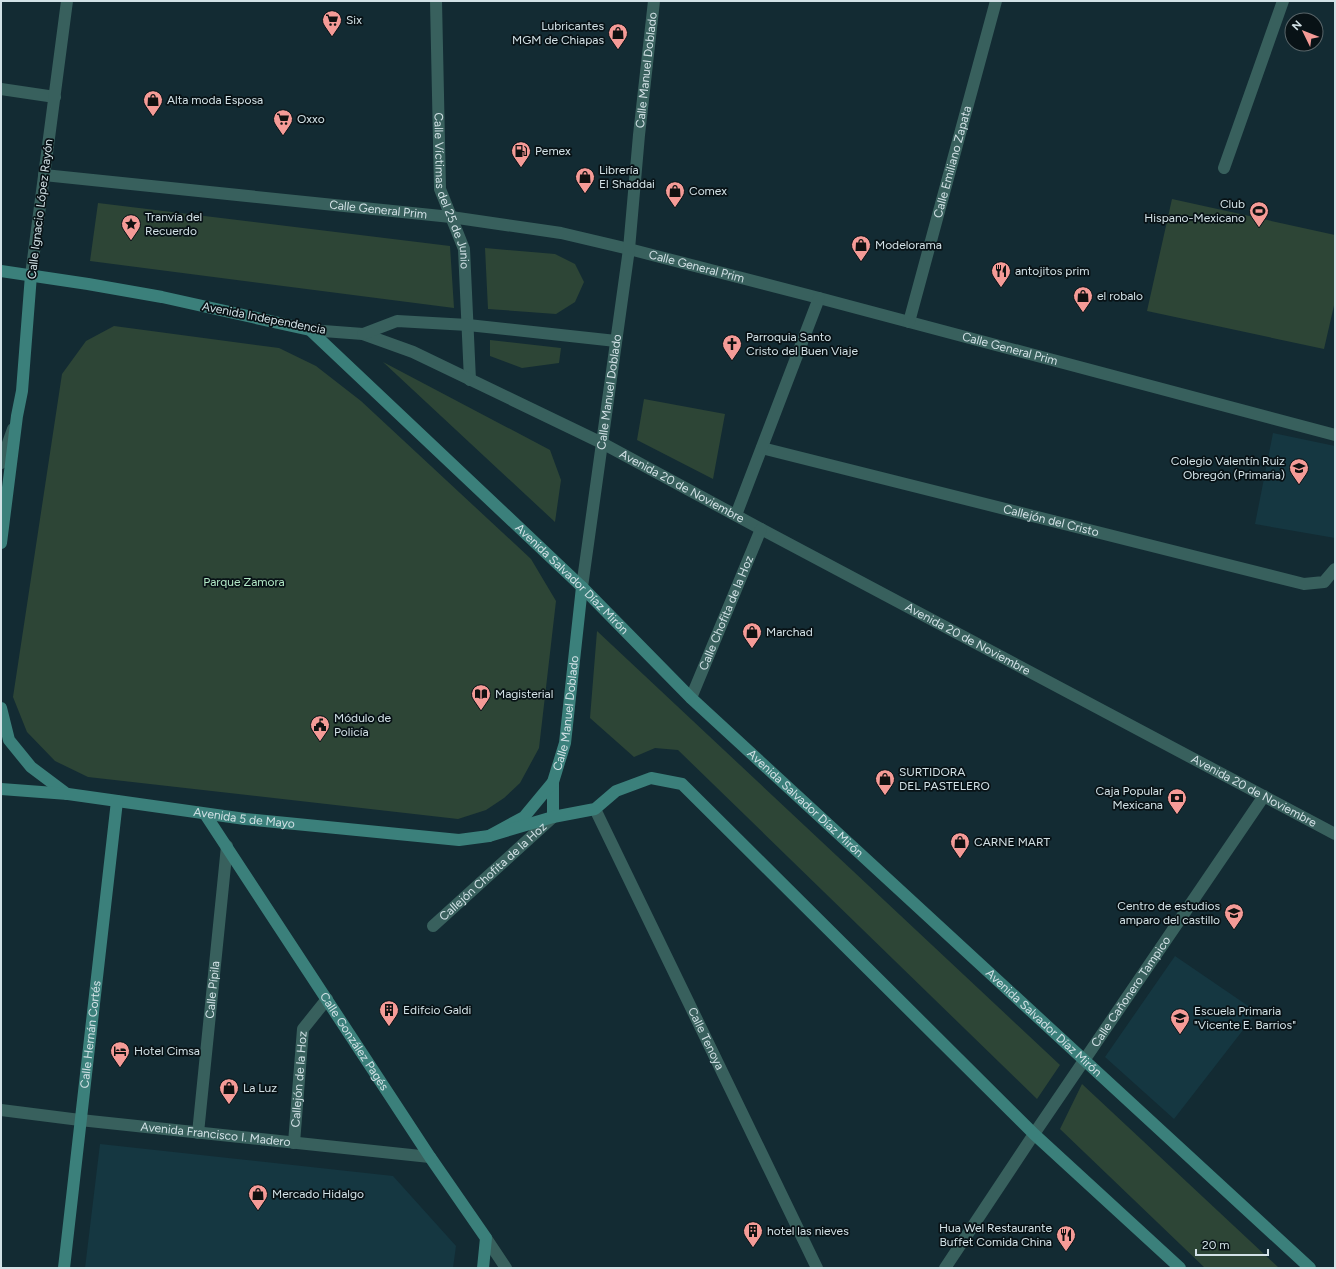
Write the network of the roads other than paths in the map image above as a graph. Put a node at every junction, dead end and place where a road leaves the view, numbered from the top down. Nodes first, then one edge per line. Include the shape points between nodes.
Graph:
1 (67, 1) edge
2 (436, 1) edge
3 (654, 1) edge
4 (996, 1) edge
5 (1283, 1) edge
6 (1, 89) edge
7 (55, 97) junction
8 (1224, 168) dead end
9 (44, 175) junction
10 (451, 217) junction
11 (629, 249) junction
12 (1, 271) edge
13 (31, 274) junction
14 (819, 298) junction
15 (909, 322) junction
16 (468, 326) junction
17 (310, 330) junction
18 (364, 334) junction
19 (616, 341) junction
20 (470, 380) junction
21 (17, 416) junction
22 (1335, 435) edge
23 (602, 442) junction
24 (762, 448) junction
25 (1, 463) edge
26 (736, 515) junction
27 (761, 529) junction
28 (1, 543) edge
29 (1335, 569) edge
30 (582, 588) junction
31 (691, 698) junction
32 (1, 708) edge
33 (553, 782) junction
34 (1, 789) edge
35 (68, 794) junction
36 (1264, 796) junction
37 (117, 801) junction
38 (595, 809) junction
39 (205, 814) junction
40 (524, 817) joint
41 (553, 818) junction
42 (1335, 834) edge
43 (489, 836) junction
44 (227, 846) junction
45 (433, 926) dead end
46 (326, 999) junction
47 (1084, 1061) junction
48 (1, 1110) edge
49 (80, 1120) junction
50 (198, 1133) junction
51 (1034, 1134) junction
52 (294, 1143) junction
53 (430, 1157) junction
54 (486, 1238) junction
55 (64, 1268) edge
56 (483, 1268) edge
57 (506, 1268) edge
58 (817, 1268) edge
59 (945, 1268) edge
60 (1180, 1268) edge
61 (1310, 1268) edge

1 - 7 street, Calle Ignacio López Rayón
2 - 10 street, Calle Víctimas del 25 de Junio via 440,189
3 - 11 street, Calle Manuel Doblado
4 - 15 street, Calle Emiliano Zapata
5 - 8 street
6 - 7 street
7 - 9 street, Calle Ignacio López Rayón
9 - 10 street, Calle General Prim
9 - 13 street, Calle Ignacio López Rayón
10 - 11 street, Calle General Prim via 561,233
10 - 16 street, Calle Víctimas del 25 de Junio via 464,249
11 - 14 street, Calle General Prim
11 - 19 street, Calle Manuel Doblado
12 - 13 main road, Avenida Independencia
13 - 17 main road, Avenida Independencia via 162,297
13 - 21 main road, Calle Ignacio López Rayón via 22,391
14 - 15 street, Calle General Prim
14 - 24 street
15 - 22 street, Calle General Prim
16 - 18 street via 397,321
16 - 19 street
16 - 20 street, Calle Víctimas del 25 de Junio
17 - 18 street, Avenida Independencia
17 - 30 main road, Avenida Salvador Díaz Mirón
18 - 20 street, Avenida Independencia via 412,352
19 - 23 street, Calle Manuel Doblado
20 - 23 street, Avenida Independencia
21 - 25 street, Calle Ignacio López Rayón
21 - 28 main road, Calle Ignacio López Rayón
23 - 26 street, Avenida 20 de Noviembre
23 - 30 street, Calle Manuel Doblado
24 - 26 street
24 - 29 street, Callejón del Cristo via 1304,584 1324,582
26 - 27 street, Avenida 20 de Noviembre
27 - 31 street, Calle Chofita de la Hoz
27 - 36 street, Avenida 20 de Noviembre
30 - 31 main road, Avenida Salvador Díaz Mirón
30 - 33 main road, Calle Manuel Doblado via 565,743
31 - 47 main road, Avenida Salvador Díaz Mirón
32 - 35 main road via 9,740 30,767
33 - 40 main road, Calle Manuel Doblado
33 - 41 main road, Calle Manuel Doblado
34 - 35 main road, Avenida 5 de Mayo
35 - 37 main road, Avenida 5 de Mayo
36 - 42 street, Avenida 20 de Noviembre
36 - 47 street, Calle Cañonero Tampico
37 - 39 main road, Avenida 5 de Mayo
37 - 49 main road, Calle Hernán Cortés
38 - 41 main road
38 - 51 main road via 616,791 651,778 682,784
38 - 58 street, Calle Tenoya
39 - 43 main road, Avenida 5 de Mayo via 459,840
39 - 44 main road, Calle González Pagés
40 - 43 main road, Avenida 5 de Mayo
41 - 43 main road, Avenida 5 de Mayo
41 - 45 street, Callejón Chofita de la Hoz
44 - 46 main road, Calle González Pagés
44 - 50 street, Calle Pípila
46 - 52 street, Callejón de la Hoz via 303,1030
46 - 53 main road, Calle González Pagés
47 - 51 street, Calle Cañonero Tampico
47 - 61 main road, Avenida Salvador Díaz Mirón
48 - 49 street, Avenida Francisco I. Madero
49 - 50 street, Avenida Francisco I. Madero
49 - 55 main road, Calle Hernán Cortés
50 - 52 street, Avenida Francisco I. Madero
51 - 59 street, Calle Cañonero Tampico
51 - 60 main road
52 - 53 street, Avenida Francisco I. Madero
53 - 54 main road, Calle González Pagés
54 - 56 main road
54 - 57 street, Calle González Pagés

